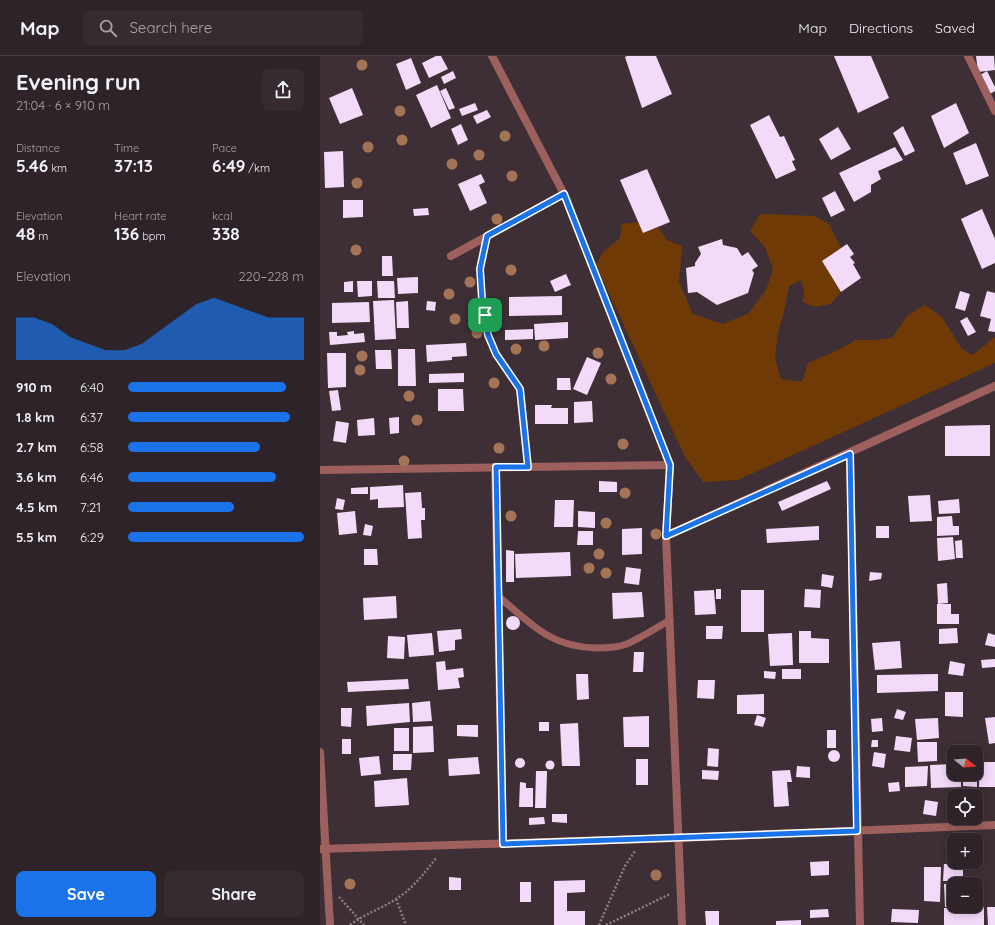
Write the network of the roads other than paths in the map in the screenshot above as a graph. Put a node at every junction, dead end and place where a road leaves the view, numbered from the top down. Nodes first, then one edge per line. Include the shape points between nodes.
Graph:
1 (492, 56) edge
2 (968, 56) edge
3 (995, 111) edge
4 (564, 194) junction
5 (451, 256) dead end
6 (995, 386) edge
7 (850, 454) junction
8 (670, 465) junction
9 (496, 467) junction
10 (320, 470) edge
11 (666, 536) junction
12 (498, 596) junction
13 (670, 620) junction
14 (320, 752) edge
15 (995, 825) edge
16 (857, 831) junction
17 (679, 838) junction
18 (503, 844) junction
19 (323, 849) edge
20 (330, 925) edge
21 (682, 925) edge
22 (860, 925) edge

1 - 4 street
2 - 3 street
4 - 5 street
4 - 8 street
6 - 7 street
7 - 11 street
7 - 16 street
8 - 9 street
8 - 11 street
9 - 10 street
9 - 12 street
11 - 13 street
12 - 13 lane via 546,635 564,644 585,647 608,648 626,644
12 - 18 street
13 - 17 street
14 - 19 street
15 - 16 street
16 - 17 street
16 - 22 street
17 - 18 street
17 - 21 street
18 - 19 street
19 - 20 street

